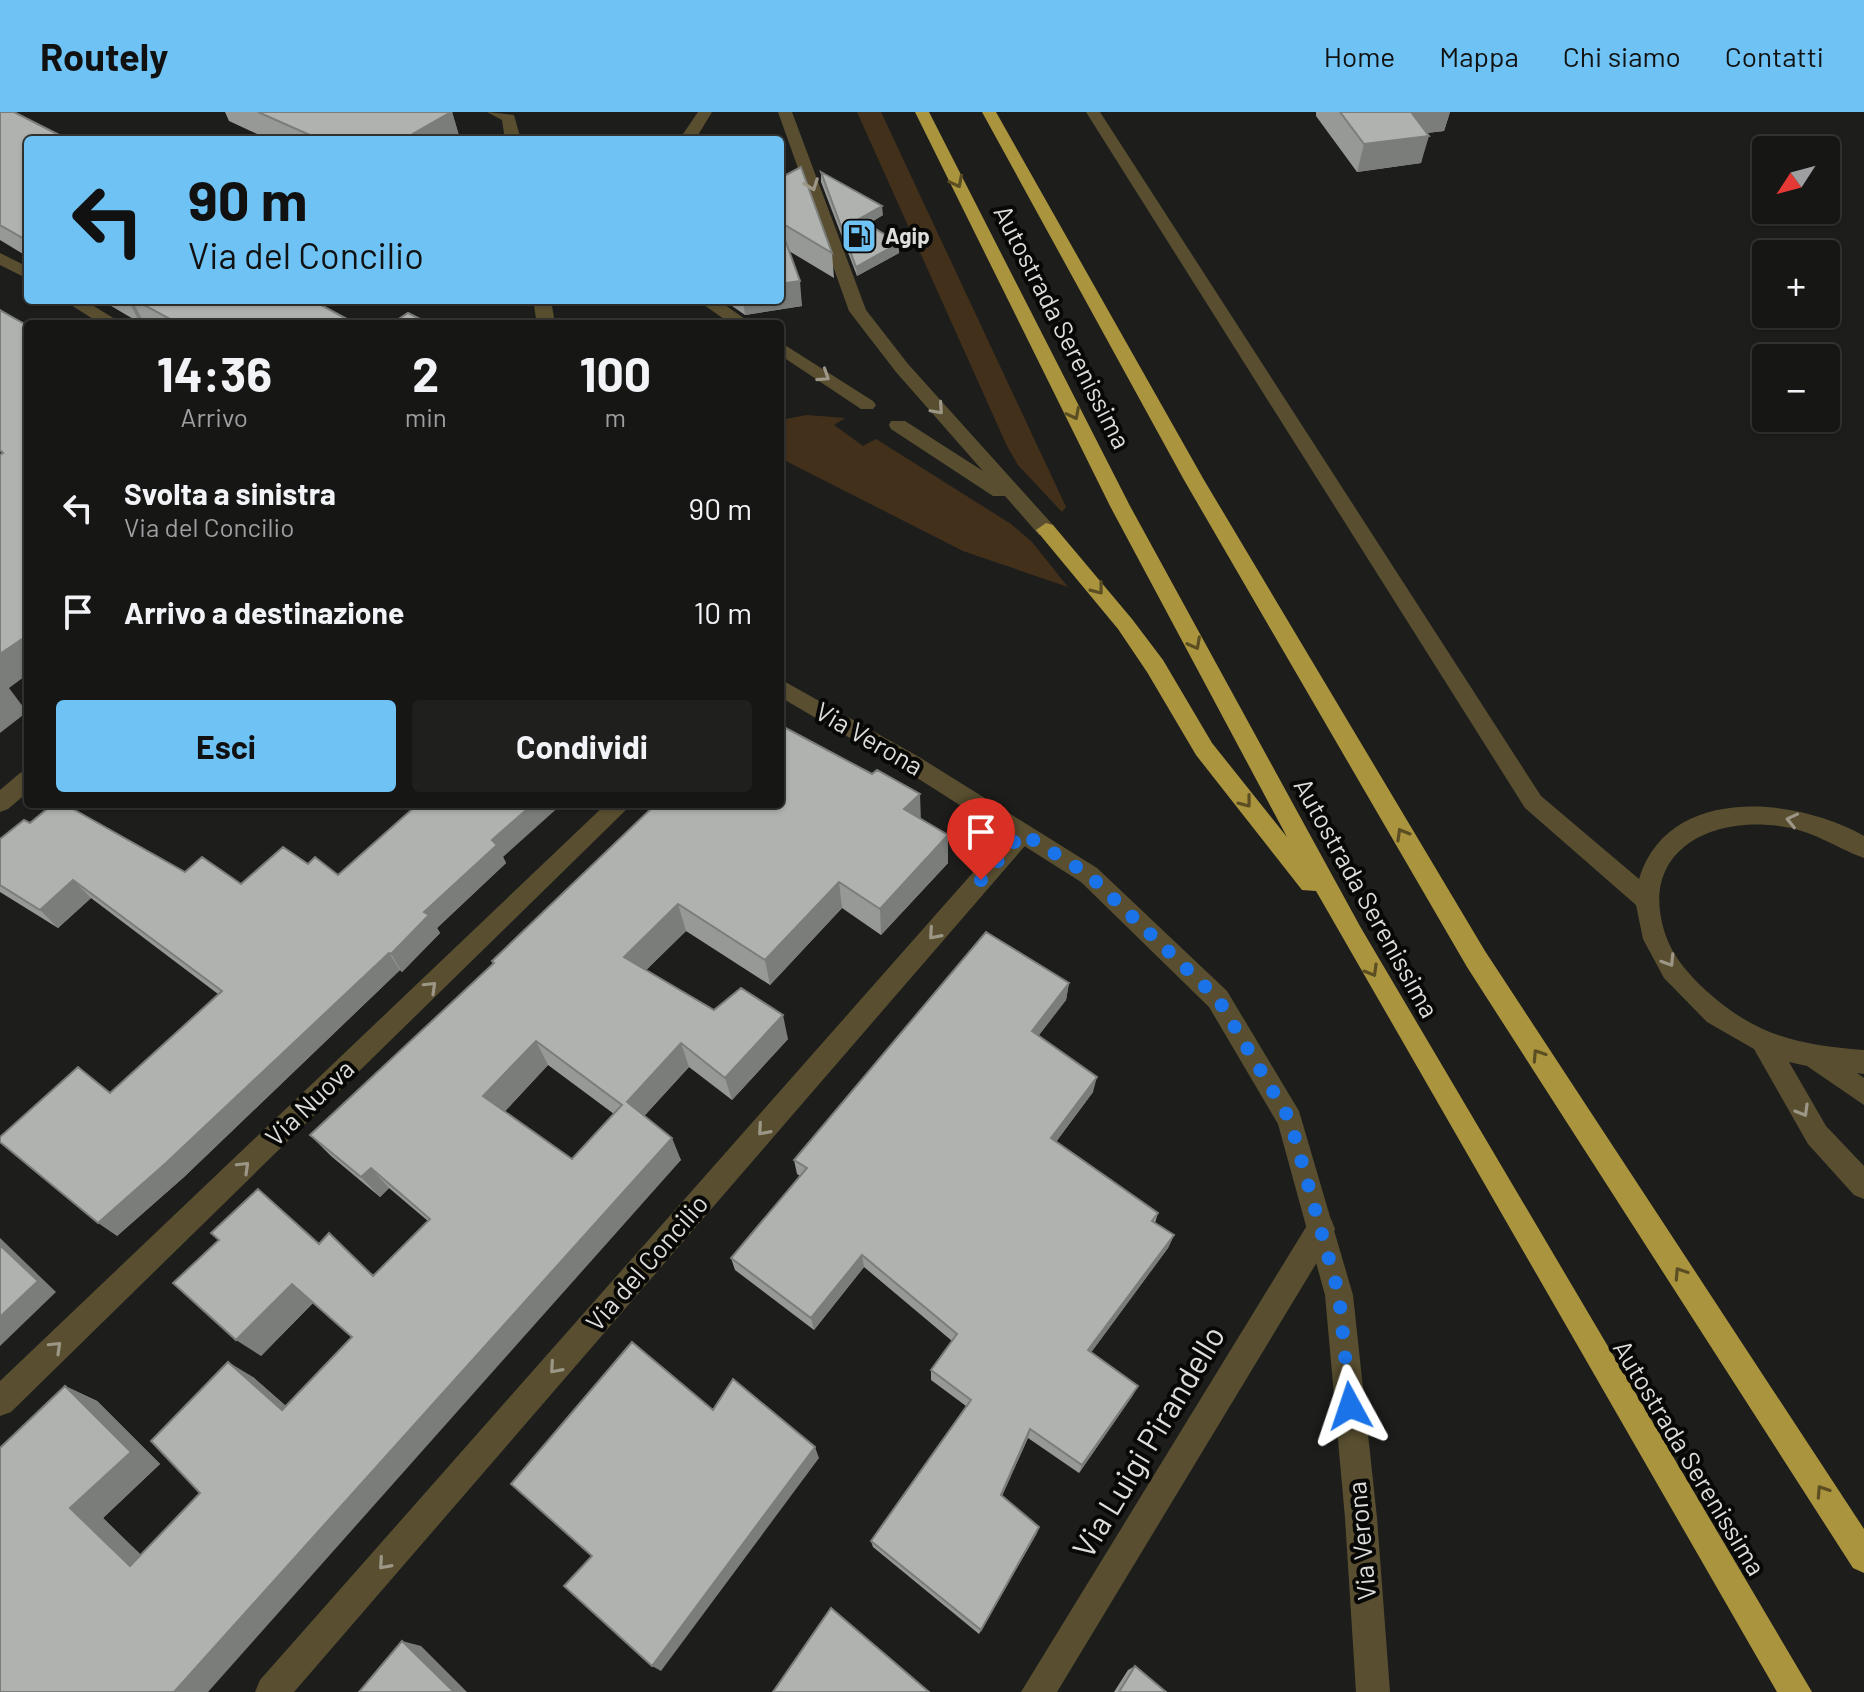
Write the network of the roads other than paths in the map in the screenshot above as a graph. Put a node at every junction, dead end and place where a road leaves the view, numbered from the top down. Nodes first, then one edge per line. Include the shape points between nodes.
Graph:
1 (494, 112) edge
2 (705, 112) edge
3 (785, 112) edge
4 (922, 112) edge
5 (989, 112) edge
6 (1093, 112) edge
7 (512, 136) edge
8 (690, 136) edge
9 (0, 258) edge
10 (24, 272) edge
11 (79, 304) edge
12 (712, 304) edge
13 (107, 320) edge
14 (737, 320) edge
15 (784, 350) edge
16 (867, 405) dead end
17 (898, 425) dead end
18 (1027, 509) junction
19 (1046, 530) joint
20 (784, 689) edge
21 (24, 782) edge
22 (0, 803) edge
23 (617, 808) edge
24 (1022, 833) junction
25 (1864, 848) edge
26 (1647, 900) junction
27 (1352, 935) junction
28 (1764, 1043) junction
29 (1817, 1060) junction
30 (1864, 1062) edge
31 (1864, 1093) edge
32 (1864, 1186) edge
33 (1321, 1229) junction
34 (0, 1401) edge
35 (1864, 1557) edge
36 (272, 1692) edge
37 (1038, 1692) edge
38 (1373, 1692) edge
39 (1795, 1692) edge

1 - 7 street via 509,118
2 - 8 street
3 -> 18 street via 858,311
4 -> 27 highway, Autostrada Serenissima via 1120,506
35 -> 5 highway, Autostrada Serenissima via 1476,959 1194,480
6 - 26 street via 1533,802
9 - 10 street
11 - 13 street
12 - 14 street
15 -> 16 street
17 - 18 street
18 - 19 street
19 -> 27 highway via 1125,624 1204,749
20 - 24 street, Via Verona
21 - 22 street
34 -> 23 street, Via Nuova
24 - 33 street, Via Verona via 1089,875 1218,999 1290,1120
24 -> 36 street, Via del Concilio
25 -> 26 street via 1814,825 1771,815 1731,815 1696,824 1669,842 1652,868
26 -> 28 street via 1655,939 1680,979 1717,1015
27 -> 39 highway, Autostrada Serenissima
28 - 29 street
28 -> 32 street via 1817,1135
29 - 30 street
29 - 31 street
33 - 37 street, Via Luigi Pirandello
33 - 38 street, Via Verona via 1339,1295

